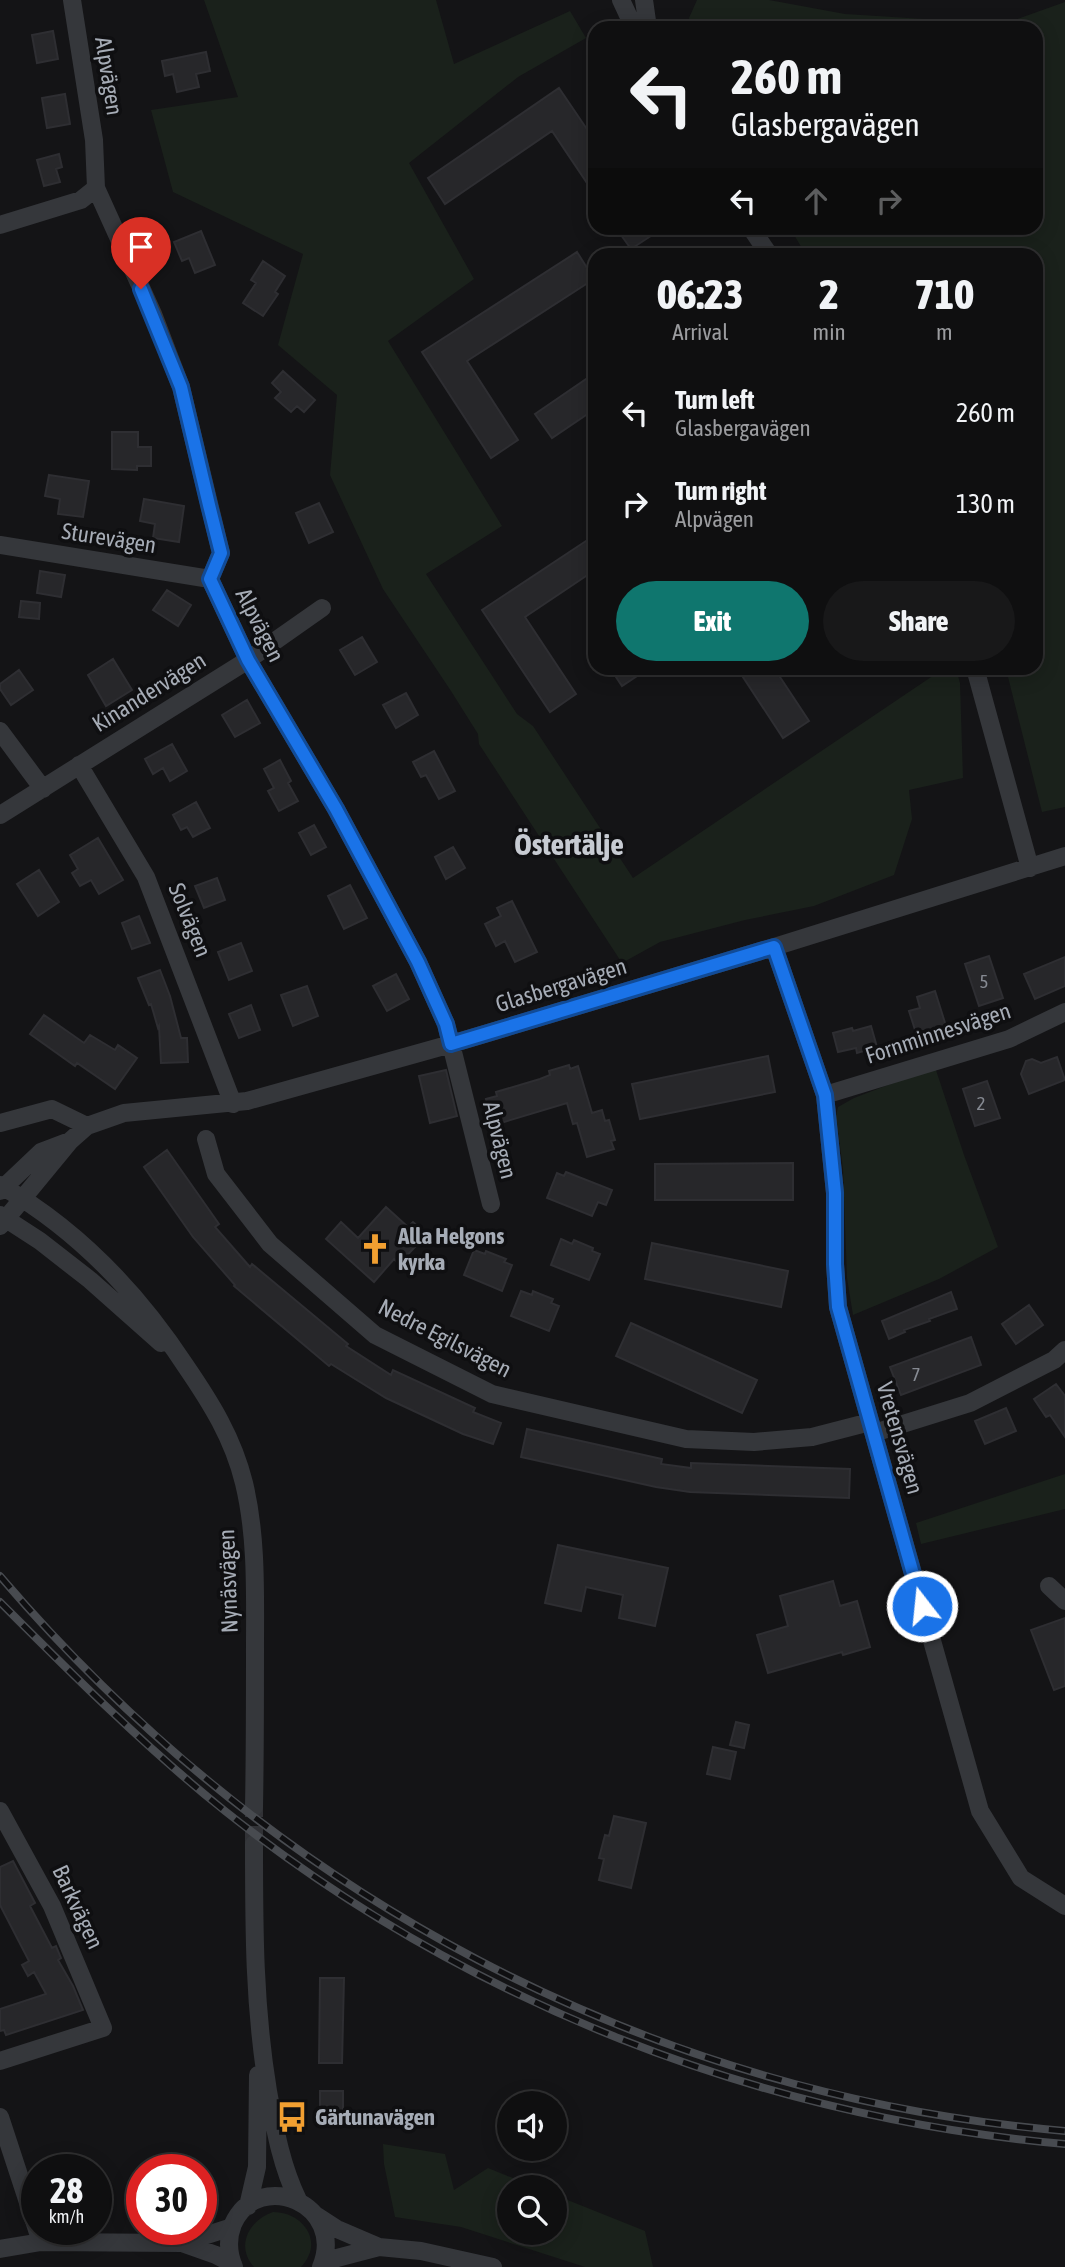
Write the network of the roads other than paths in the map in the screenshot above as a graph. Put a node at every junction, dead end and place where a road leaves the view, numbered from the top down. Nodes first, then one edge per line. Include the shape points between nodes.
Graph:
1 (72, 0) edge
2 (621, 0) edge
3 (644, 0) edge
4 (631, 21) edge
5 (647, 21) edge
6 (96, 188) junction
7 (0, 225) edge
8 (0, 545) edge
9 (210, 579) junction
10 (322, 608) dead end
11 (248, 660) junction
12 (977, 675) edge
13 (0, 732) edge
14 (79, 765) junction
15 (43, 789) junction
16 (0, 815) edge
17 (1065, 856) edge
18 (1030, 868) junction
19 (774, 947) junction
20 (1065, 1012) edge
21 (451, 1044) junction
22 (825, 1095) junction
23 (233, 1104) junction
24 (0, 1123) edge
25 (87, 1126) junction
26 (206, 1139) dead end
27 (70, 1141) junction
28 (1, 1188) edge
29 (24, 1199) junction
30 (491, 1204) dead end
31 (2, 1220) edge
32 (1065, 1350) edge
33 (187, 1367) junction
34 (872, 1427) junction
35 (1048, 1586) dead end
36 (1065, 1601) edge
37 (254, 1807) tunnel mouth
38 (0, 1811) edge
39 (7, 1838) edge
40 (254, 1844) tunnel mouth
41 (1065, 1906) edge
42 (260, 2043) junction
43 (0, 2061) edge
44 (0, 2117) edge
45 (21, 2181) edge
46 (298, 2200) junction
47 (248, 2206) junction
48 (316, 2214) junction
49 (232, 2227) junction
50 (217, 2232) edge
51 (23, 2245) edge
52 (188, 2245) edge
53 (379, 2247) junction
54 (0, 2249) edge
55 (234, 2265) edge
56 (321, 2266) edge
57 (493, 2267) edge

1 - 6 street, Alpvägen via 94,140
2 - 4 street
3 - 5 street
6 - 7 street via 81,200
6 - 9 street, Alpvägen via 181,387 221,553
8 - 9 street, Sturevägen
9 - 11 street, Alpvägen
10 - 11 street, Kinandervägen
11 - 14 street, Kinandervägen
11 - 21 street, Alpvägen via 336,809 418,962
12 - 18 street
13 - 15 street
14 - 15 street, Kinandervägen
14 - 23 street, Solvägen via 146,877
15 - 16 street, Kinandervägen
17 - 18 street, Glasbergavägen
18 - 19 street, Glasbergavägen
19 - 21 street, Glasbergavägen
19 - 22 street, Vretensvägen
20 - 22 street, Fornminnesvägen via 1009,1039
21 - 23 street, Glasbergavägen
21 - 30 street, Alpvägen
22 - 34 street, Vretensvägen via 835,1193 838,1307
23 - 25 street, Glasbergavägen via 124,1113
24 - 25 street via 52,1109
25 - 27 street, Glasbergavägen
26 - 34 street, Nedre Egilsvägen via 216,1174 270,1244 375,1335 492,1394 686,1439 754,1442
27 - 28 street, Glasbergavägen via 41,1152
27 - 29 street, Glasbergavägen
28 - 29 street, Nynäsvägen
29 - 31 street, Glasbergavägen
29 - 33 street, Nynäsvägen via 110,1269
31 - 33 street, Nynäsvägen via 40,1241 90,1280
32 - 34 street, Nedre Egilsvägen via 970,1403
33 - 37 street, Nynäsvägen via 224,1427 237,1459 249,1513 255,1623
34 - 41 street, Vretensvägen via 980,1811 1021,1878
35 - 36 street
38 - 39 street, Barkvägen
39 - 43 street, Barkvägen via 52,1906 103,2028
40 - 42 street
42 - 46 street via 282,2164
42 - 47 street via 257,2167
44 - 45 street
46 - 47 street via 277,2196
46 - 48 street
47 - 49 street
48 - 53 street via 337,2229
48 - 56 street via 325,2234
49 - 50 street
49 - 55 street via 229,2252
51 - 54 street
52 - 55 street
53 - 56 street
53 - 57 street

